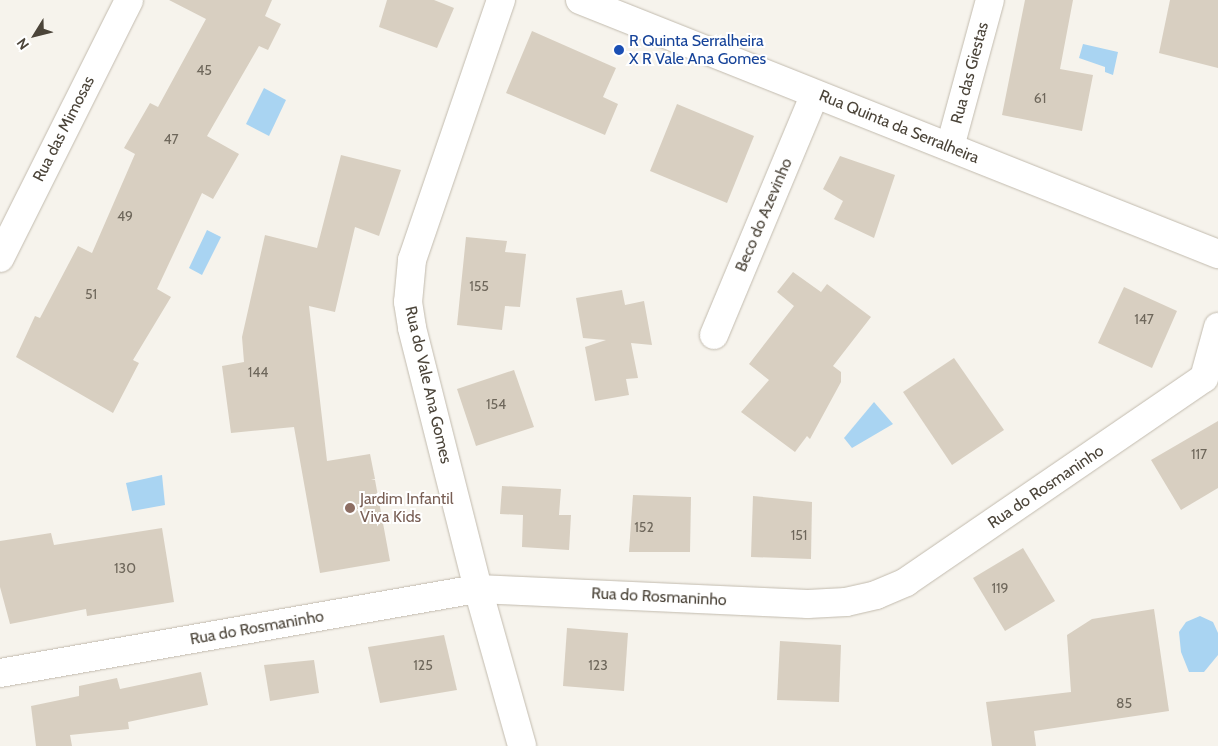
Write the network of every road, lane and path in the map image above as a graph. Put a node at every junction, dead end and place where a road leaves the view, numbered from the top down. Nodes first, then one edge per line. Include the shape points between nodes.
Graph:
1 (129, 0) edge
2 (501, 0) edge
3 (580, 0) edge
4 (990, 0) edge
5 (815, 94) junction
6 (950, 147) junction
7 (1218, 254) edge
8 (0, 258) edge
9 (1218, 327) edge
10 (714, 336) dead end
11 (478, 589) junction
12 (0, 673) edge
13 (522, 746) edge

1 - 8 street, Rua das Mimosas
2 - 11 street, Rua do Vale Ana Gomes via 412,260 408,302
3 - 5 street, Rua Quinta da Serralheira
4 - 6 street, Rua das Giestas
5 - 6 street, Rua Quinta da Serralheira
5 - 10 street, Beco do Azevinho
6 - 7 street, Rua Quinta da Serralheira
9 - 11 street, Rua do Rosmaninho via 1204,378 906,582 876,595 846,602 808,604
11 - 12 street, Rua do Rosmaninho
11 - 13 street, Rua do Vale Ana Gomes

